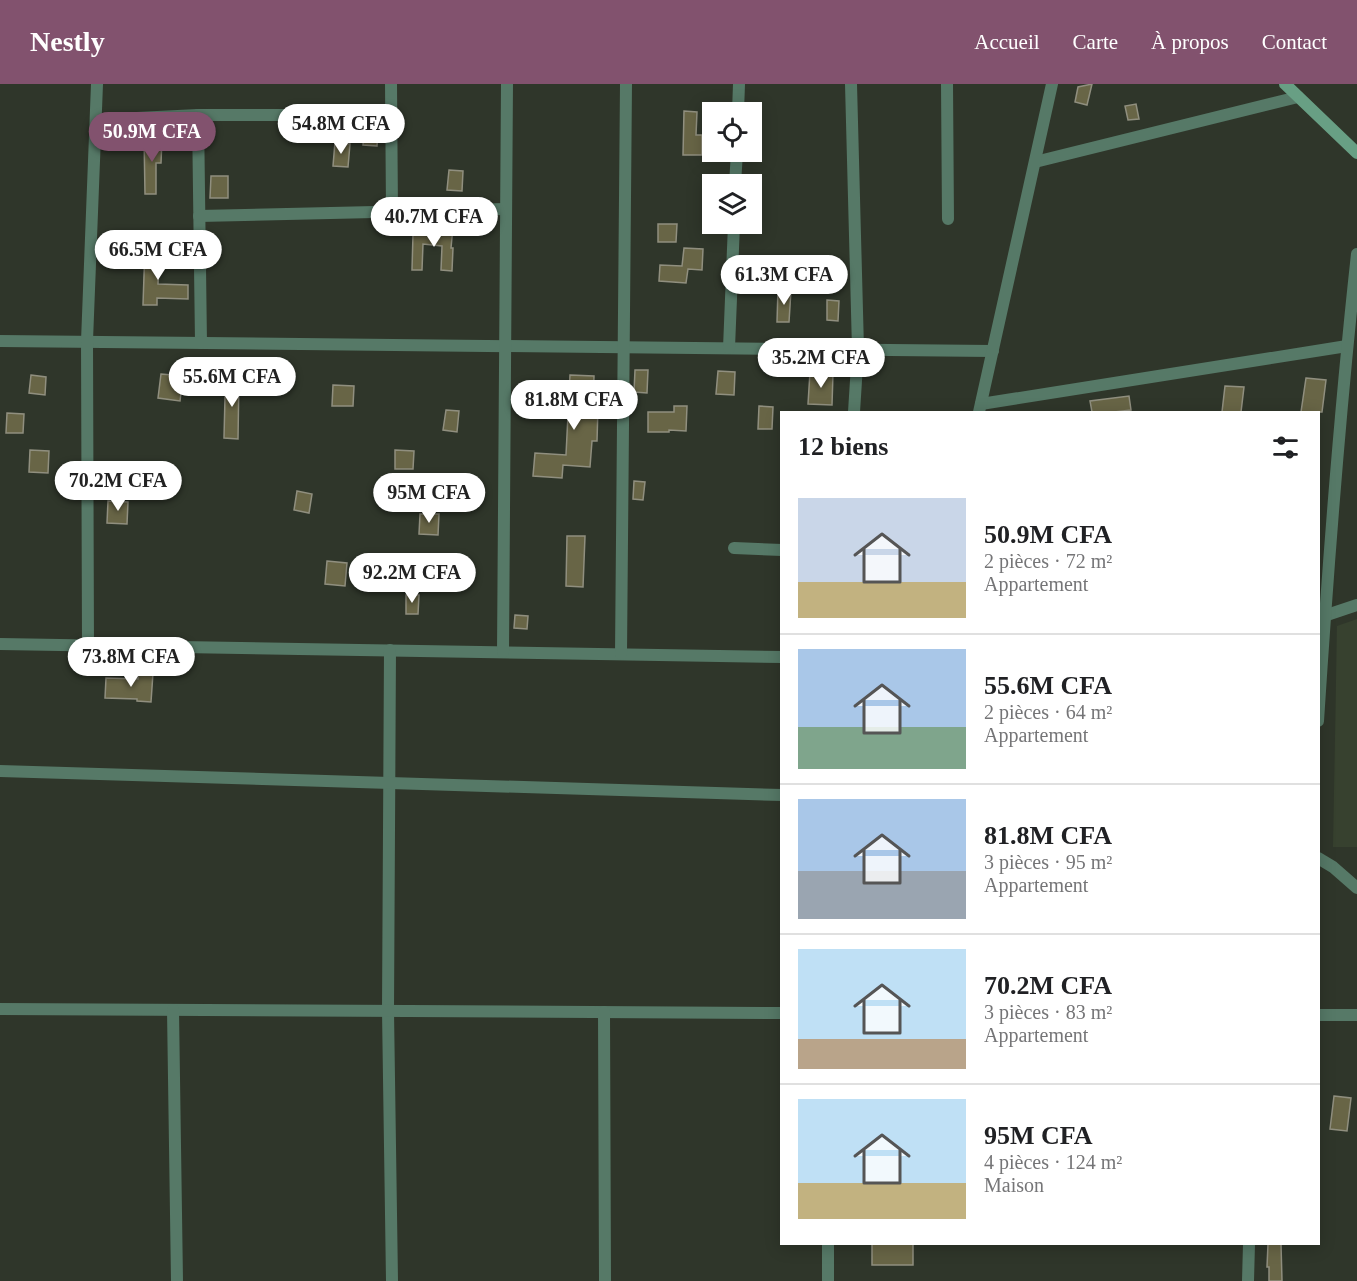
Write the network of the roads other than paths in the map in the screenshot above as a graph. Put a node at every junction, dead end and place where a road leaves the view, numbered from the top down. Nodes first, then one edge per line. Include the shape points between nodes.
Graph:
1 (97, 84) edge
2 (390, 84) edge
3 (507, 84) edge
4 (626, 84) edge
5 (739, 84) edge
6 (851, 84) edge
7 (947, 84) edge
8 (1052, 84) edge
9 (1285, 84) edge
10 (1298, 97) junction
11 (738, 102) edge
12 (391, 115) junction
13 (198, 116) junction
14 (96, 120) junction
15 (1357, 153) edge
16 (1035, 162) junction
17 (506, 209) junction
18 (392, 211) junction
19 (199, 216) junction
20 (948, 219) dead end
21 (734, 234) edge
22 (1357, 254) edge
23 (0, 341) edge
24 (87, 341) junction
25 (201, 343) junction
26 (505, 346) junction
27 (1347, 346) junction
28 (624, 347) junction
29 (729, 348) junction
30 (858, 349) junction
31 (993, 351) junction
32 (980, 408) edge
33 (854, 411) edge
34 (734, 548) dead end
35 (780, 550) edge
36 (1357, 605) edge
37 (1322, 617) edge
38 (0, 644) edge
39 (88, 645) junction
40 (390, 650) junction
41 (503, 652) junction
42 (621, 654) junction
43 (780, 657) edge
44 (1320, 669) edge
45 (0, 771) edge
46 (389, 783) junction
47 (780, 795) edge
48 (1320, 859) edge
49 (1357, 888) edge
50 (0, 1009) edge
51 (173, 1010) junction
52 (388, 1011) junction
53 (604, 1012) junction
54 (780, 1013) edge
55 (1320, 1015) edge
56 (1357, 1015) edge
57 (828, 1245) edge
58 (1249, 1245) edge
59 (177, 1281) edge
60 (392, 1281) edge
61 (605, 1281) edge
62 (828, 1281) edge
63 (1248, 1281) edge

1 - 14 street
2 - 12 street
3 - 17 street
4 - 28 street
5 - 11 street
6 - 30 street
7 - 20 street
8 - 16 street
9 - 10 street
10 - 15 street
10 - 16 street
12 - 13 street
12 - 18 street
13 - 14 street
13 - 19 street
14 - 24 street
16 - 31 street
17 - 18 street
17 - 26 street
18 - 19 street
19 - 25 street
21 - 29 street
22 - 27 street
23 - 24 street
24 - 25 street
24 - 39 street
25 - 26 street
26 - 28 street
26 - 41 street
27 - 32 street
27 - 37 street
28 - 29 street
28 - 42 street
29 - 30 street
30 - 31 street
30 - 33 street
31 - 32 street
34 - 35 street
36 - 37 street
37 - 44 street
38 - 39 street
39 - 40 street
40 - 41 street
40 - 46 street
41 - 42 street
42 - 43 street
45 - 46 street
46 - 47 street
46 - 52 street
48 - 49 street
50 - 51 street
51 - 52 street
51 - 59 street
52 - 53 street
52 - 60 street
53 - 54 street
53 - 61 street
55 - 56 street
57 - 62 street
58 - 63 street

